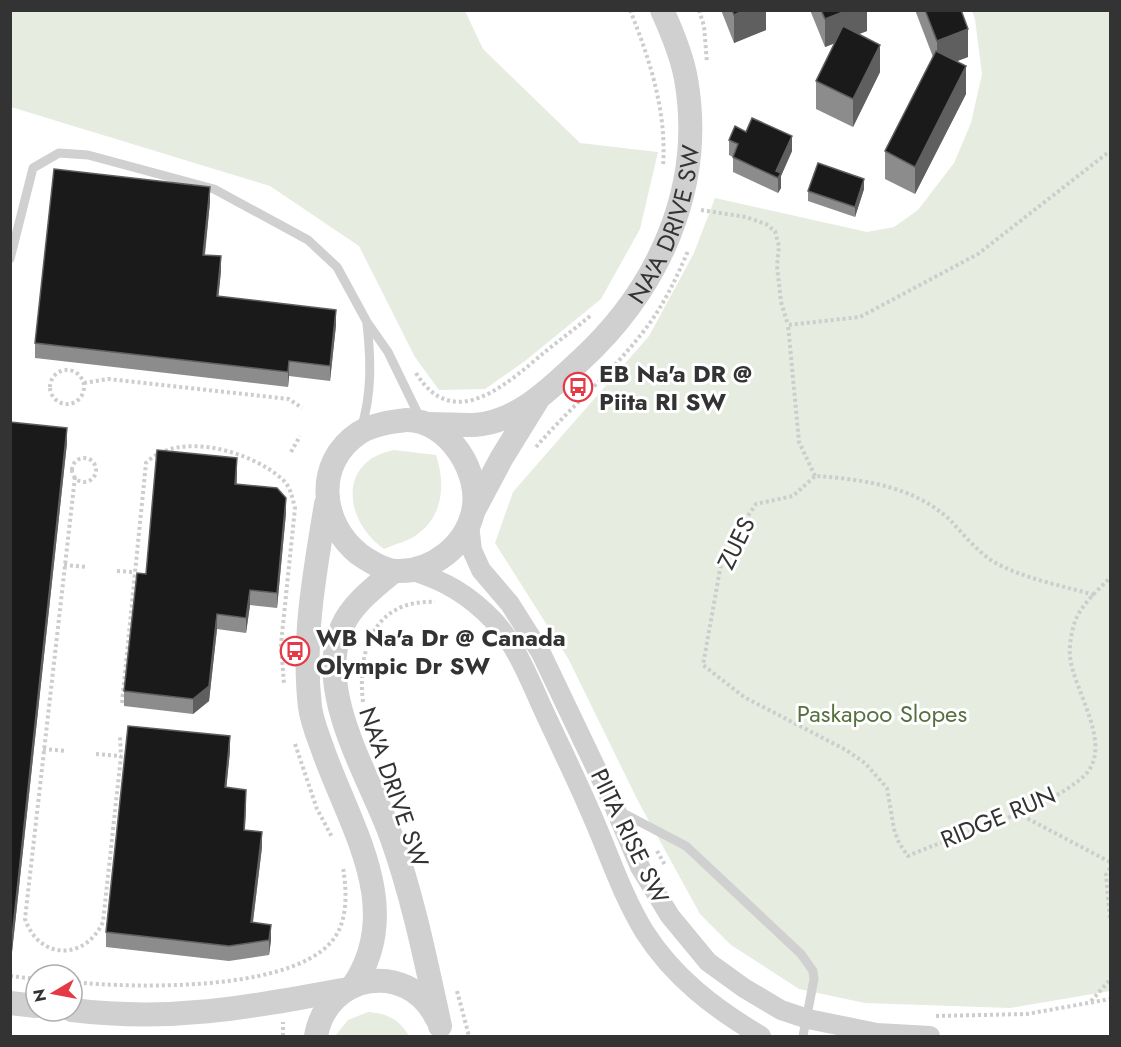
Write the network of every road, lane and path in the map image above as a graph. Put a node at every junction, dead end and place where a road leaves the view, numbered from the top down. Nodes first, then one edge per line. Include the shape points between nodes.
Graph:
1 (630, 10) edge
2 (662, 10) edge
3 (1110, 152) edge
4 (661, 174) dead end
5 (701, 210) dead end
6 (10, 260) edge
7 (593, 314) dead end
8 (367, 322) junction
9 (788, 325) junction
10 (415, 369) dead end
11 (84, 383) junction
12 (538, 399) junction
13 (302, 408) dead end
14 (425, 422) junction
15 (359, 433) junction
16 (300, 436) dead end
17 (291, 452) dead end
18 (814, 476) junction
19 (75, 477) junction
20 (326, 504) junction
21 (472, 517) junction
22 (293, 519) dead end
23 (64, 565) junction
24 (88, 567) dead end
25 (117, 571) dead end
26 (403, 571) junction
27 (134, 572) junction
28 (1110, 578) edge
29 (1094, 595) junction
30 (444, 604) dead end
31 (122, 703) edge
32 (366, 710) dead end
33 (120, 737) dead end
34 (43, 749) junction
35 (66, 751) dead end
36 (96, 754) dead end
37 (121, 756) junction
38 (615, 808) junction
39 (1017, 813) junction
40 (647, 828) junction
41 (908, 856) joint
42 (1110, 862) edge
43 (1110, 868) edge
44 (669, 874) dead end
45 (1110, 919) edge
46 (317, 953) dead end
47 (1110, 980) edge
48 (84, 982) edge
49 (454, 982) dead end
50 (348, 988) junction
51 (1110, 999) edge
52 (1091, 1002) junction
53 (84, 1011) edge
54 (929, 1016) dead end
55 (283, 1019) dead end
56 (806, 1028) edge
57 (441, 1031) edge
58 (283, 1036) edge
59 (316, 1036) edge
60 (469, 1036) edge
61 (761, 1036) edge
62 (930, 1036) edge

1 - 4 path, NA'A DRIVE SW via 649,61 661,113
2 - 12 street, NA'A DRIVE SW via 686,78 689,109 686,172 672,228 637,299 604,339
3 - 9 path via 978,254 861,317
5 - 9 path via 746,217 775,231 781,302
6 - 8 lane via 33,168 59,153 88,155 214,189 308,240 337,267
7 - 10 path, NA'A DRIVE SW via 500,389 480,398 439,398 426,389
8 - 14 lane via 388,352 405,392
8 - 15 lane via 371,360 368,405
9 - 18 path via 799,442
11 - 11 path via 74,372 66,371 52,380 50,388 58,401 73,403 82,395
11 - 13 path via 108,379 289,399
12 - 14 street, NA'A DRIVE SW via 506,417 476,424
12 - 21 street, NA'A DRIVE SW
14 - 15 street via 392,422
14 - 21 street via 450,441 466,465 474,495
15 - 20 street via 333,465
16 - 17 path
18 - 29 path via 865,481 895,489 950,520 994,562
18 - 41 path, ZUES via 793,496 756,504 731,541 721,564 703,664 744,697 865,763 887,788 894,830
19 - 19 path via 82,482 92,479 95,464 87,457 76,460 71,471
19 - 23 path
20 - 26 street via 353,549 379,566
20 - 50 street, NA'A DRIVE SW via 306,649 310,709 332,778 362,847 377,921 371,954
21 - 26 street via 458,544 438,561
21 - 38 street, PIITA RISE SW via 472,550 481,570 510,603 541,653
22 - 27 path via 295,508 282,478 245,456 228,450 180,446 156,453 146,463 143,478
23 - 24 path
23 - 34 path
25 - 27 path
26 - 57 street, NA'A DRIVE SW via 360,601 342,628 335,661 345,728 391,835
26 - 61 street, PIITA RISE SW via 438,579 461,591 495,621 524,667 620,886 645,932 677,975 721,1013
27 - 31 path
28 - 29 path, RIDGE RUN
29 - 39 path, RIDGE RUN via 1083,606 1073,627 1070,656 1091,721 1096,752 1093,763 1084,777
30 - 32 path, NA'A DRIVE SW via 405,603 378,624 368,640 361,670
33 - 37 path
34 - 35 path
34 - 37 path via 25,919 43,945 64,951 74,950 92,939 103,922
36 - 37 path
38 - 40 lane
38 - 56 street, PIITA RISE SW via 640,867 670,916 708,962
39 - 41 path, RIDGE RUN
39 - 42 path
40 - 44 path, PIITA RISE SW
40 - 56 lane via 686,846 801,954 813,971 814,980
43 - 45 path via 1106,883
46 - 48 path via 275,974 163,985
47 - 52 path
49 - 60 path
50 - 53 street via 179,1016 136,1017
50 - 57 street via 381,981 408,988 428,1004
50 - 59 street, NA'A DRIVE SW via 327,1009
51 - 52 path
52 - 54 path via 1027,1014
55 - 58 path
56 - 62 street, PIITA RISE SW

